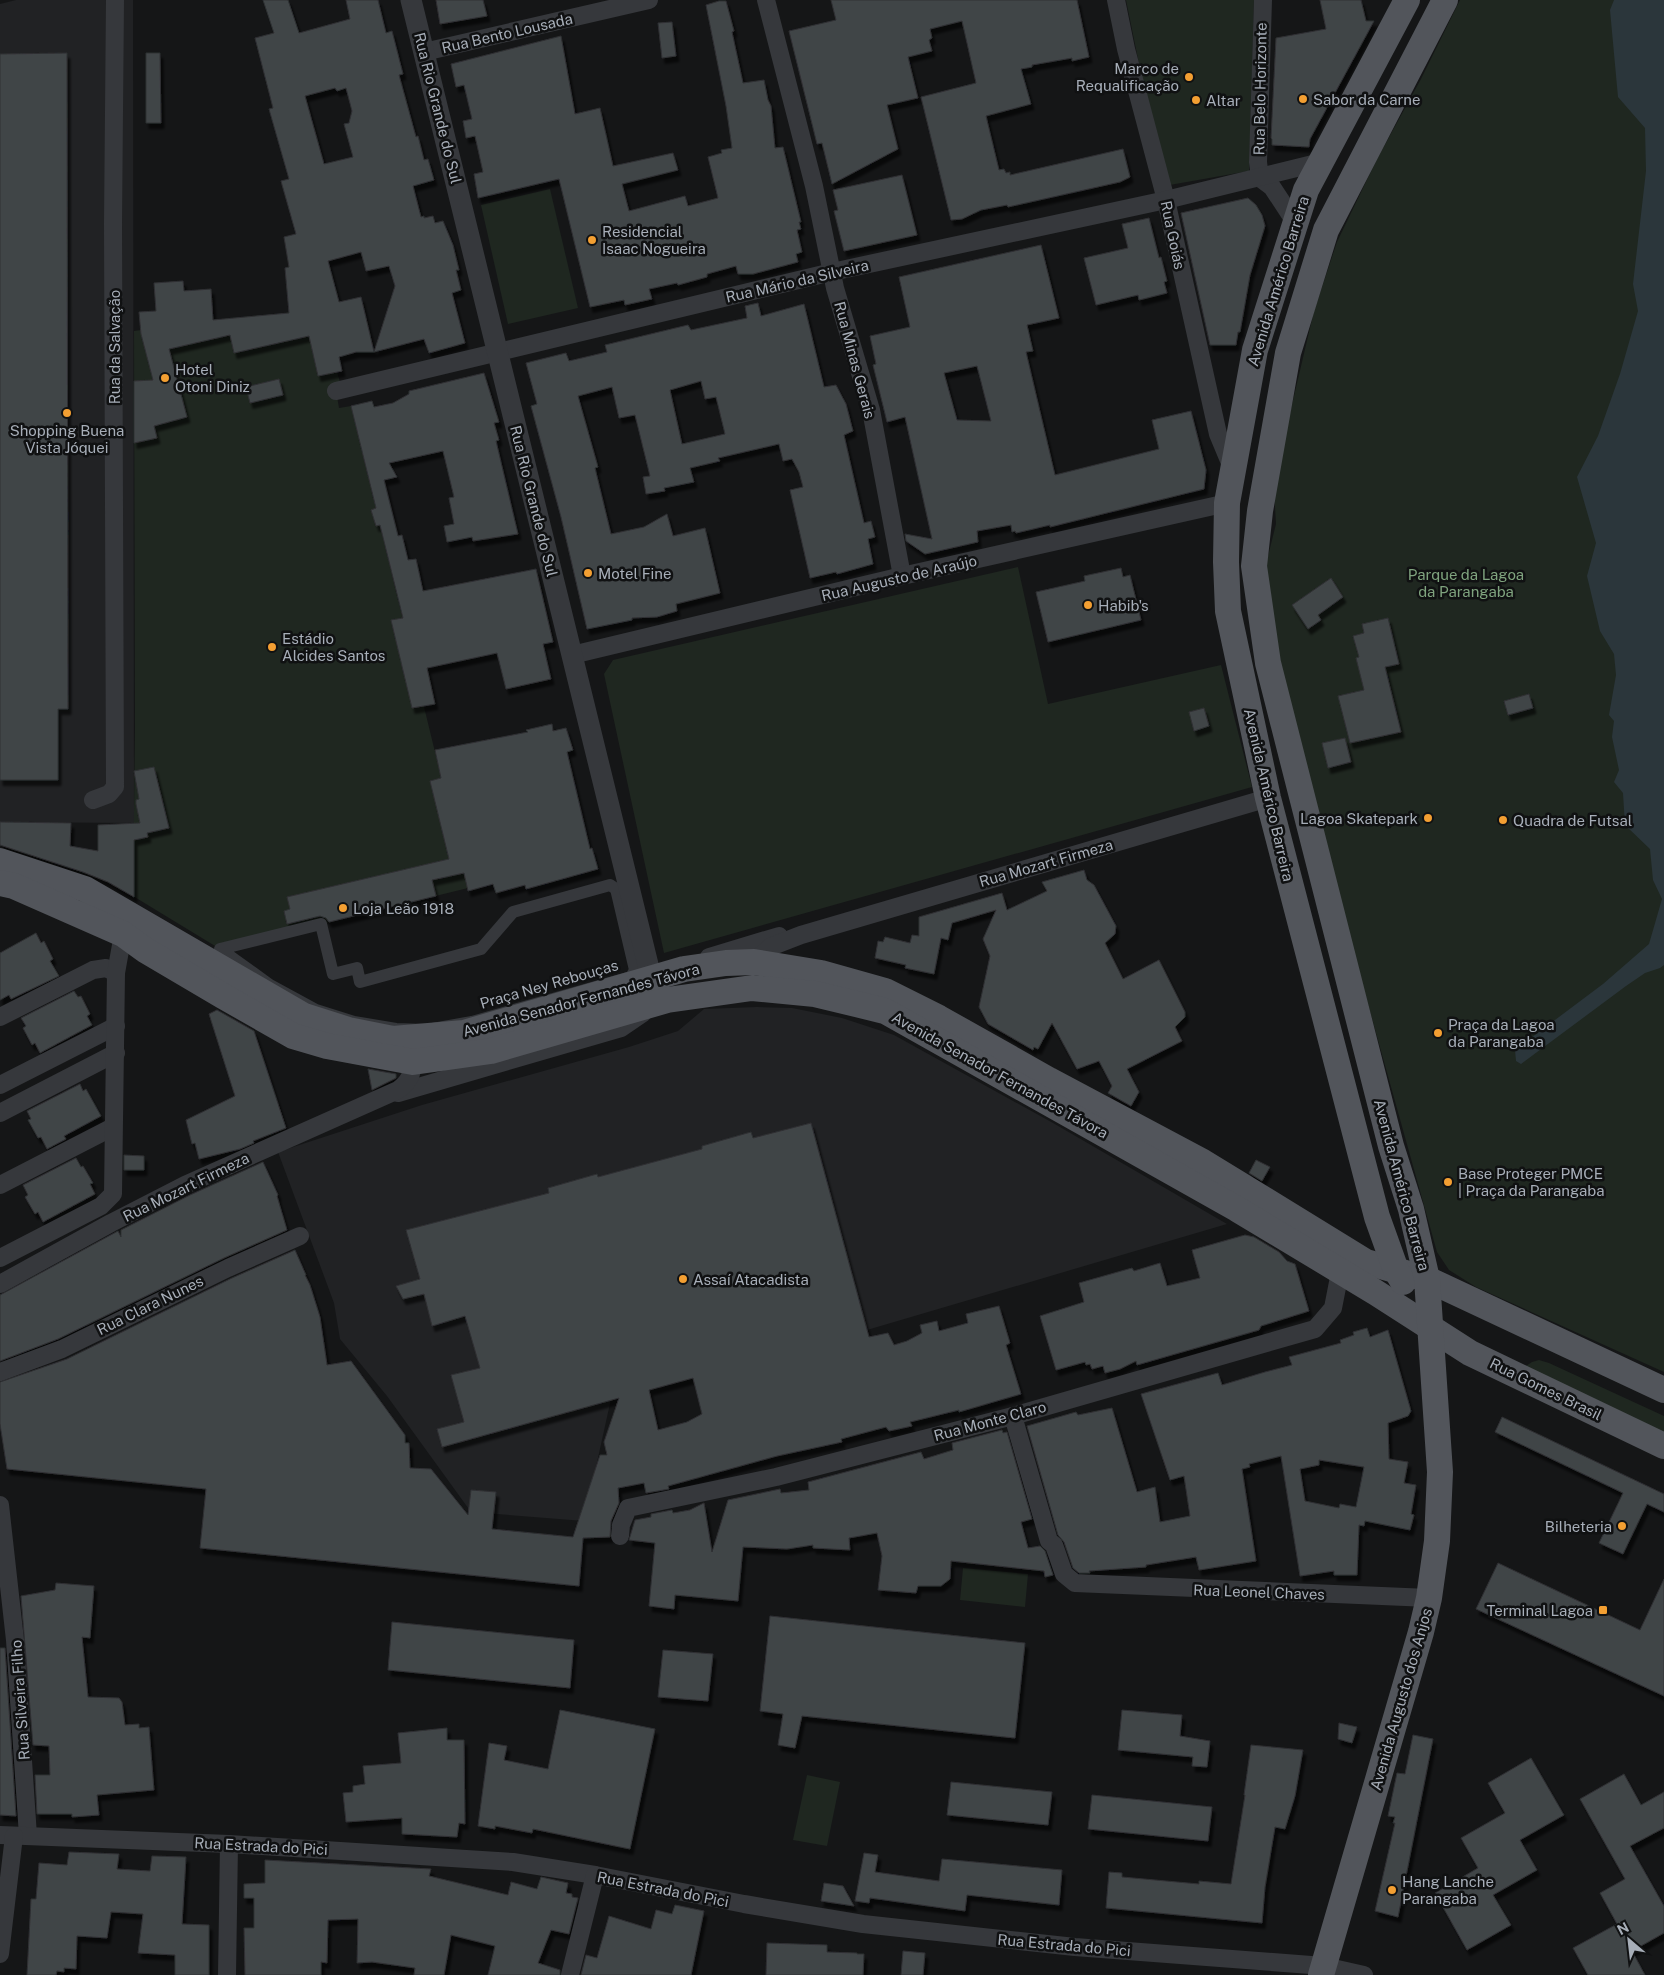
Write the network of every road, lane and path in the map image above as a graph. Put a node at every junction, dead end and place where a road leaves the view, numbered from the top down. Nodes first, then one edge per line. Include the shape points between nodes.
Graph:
1 (115, 0) edge
2 (411, 0) edge
3 (649, 0) edge
4 (766, 0) edge
5 (1116, 0) edge
6 (1263, 0) edge
7 (1407, 0) edge
8 (1445, 0) edge
9 (424, 52) junction
10 (1321, 162) junction
11 (1260, 178) junction
12 (1166, 200) junction
13 (1295, 222) junction
14 (832, 272) junction
15 (497, 352) junction
16 (336, 392) dead end
17 (1233, 470) junction
18 (1227, 503) junction
19 (902, 576) junction
20 (572, 655) junction
21 (1268, 798) junction
22 (93, 800) dead end
23 (0, 861) edge
24 (0, 883) edge
25 (824, 928) junction
26 (123, 934) junction
27 (754, 962) junction
28 (684, 969) junction
29 (116, 973) junction
30 (655, 991) junction
31 (0, 1017) edge
32 (354, 1022) joint
33 (116, 1026) junction
34 (116, 1053) junction
35 (413, 1062) junction
36 (6, 1082) edge
37 (376, 1099) junction
38 (8, 1109) edge
39 (113, 1127) junction
40 (0, 1185) edge
41 (300, 1236) dead end
42 (35, 1239) junction
43 (0, 1258) edge
44 (45, 1260) junction
45 (1396, 1270) junction
46 (1340, 1272) junction
47 (1427, 1279) junction
48 (0, 1284) edge
49 (1430, 1327) junction
50 (0, 1372) edge
51 (1664, 1390) edge
52 (1013, 1416) junction
53 (1664, 1446) edge
54 (0, 1506) edge
55 (620, 1536) dead end
56 (4, 1570) edge
57 (1429, 1598) junction
58 (14, 1836) edge
59 (228, 1844) junction
60 (595, 1875) junction
61 (0, 1954) edge
62 (1323, 1970) edge
63 (227, 1975) edge
64 (570, 1975) edge
65 (1364, 1975) edge

1 - 22 street, Rua da Salvação via 115,787 109,794
2 - 9 street, Rua Rio Grande do Sul
3 - 9 street, Rua Bento Lousada
4 - 14 street, Rua Minas Gerais via 814,186
5 - 12 street, Rua Goiás
6 - 11 street, Rua Belo Horizonte
7 - 10 main road, Avenida Américo Barreira
8 - 47 main road, Avenida Américo Barreira via 1326,230 1288,353 1260,511 1254,566 1268,663
9 - 15 street, Rua Rio Grande do Sul
10 - 11 street, Rua Mário da Silveira
10 - 13 main road, Avenida Américo Barreira via 1306,190
11 - 12 street, Rua Mário da Silveira
11 - 13 street via 1272,187
12 - 14 street, Rua Mário da Silveira
12 - 17 street, Rua Goiás via 1218,434
13 - 17 main road, Avenida Américo Barreira via 1255,350
14 - 15 street, Rua Mário da Silveira
14 - 19 street, Rua Minas Gerais via 871,410
15 - 16 street, Rua Mário da Silveira
15 - 20 street, Rua Rio Grande do Sul
17 - 18 main road, Avenida Américo Barreira
18 - 19 street, Rua Augusto de Araújo
18 - 21 main road, Avenida Américo Barreira via 1228,611
19 - 20 street, Rua Augusto de Araújo
20 - 30 street, Rua Rio Grande do Sul
21 - 25 street, Rua Mozart Firmeza
21 - 45 main road, Avenida Américo Barreira via 1377,1217
23 - 30 main road, Avenida Senador Fernandes Távora via 85,889 304,1016 348,1030 393,1039 464,1033
24 - 26 main road, Avenida Senador Fernandes Távora via 14,886
25 - 27 street, Rua Mozart Firmeza via 777,944
25 - 28 street, Rua Mozart Firmeza via 775,937 716,954
26 - 29 street
26 - 35 main road, Avenida Senador Fernandes Távora via 293,1036 327,1046
27 - 28 main road, Avenida Senador Fernandes Távora
27 - 45 main road, Avenida Senador Fernandes Távora via 821,973 892,995 1203,1162 1366,1262
28 - 30 main road, Avenida Senador Fernandes Távora
29 - 31 street via 106,968 94,970
29 - 33 street
30 - 35 main road, Avenida Senador Fernandes Távora via 491,1051
30 - 37 street, Rua Mozart Firmeza via 621,1028
30 - 46 main road, Avenida Senador Fernandes Távora via 752,988 815,994 885,1011 1228,1204
32 - 32 street, Praça Ney Rebouças via 396,1029 429,1030 472,1022 631,977 635,970 616,889 610,885 513,912 481,949 360,982 357,968 334,974 321,924 220,949 270,985 316,1010
33 - 34 street
33 - 36 street
34 - 38 street
34 - 39 street
35 - 37 street, Rua Mozart Firmeza via 408,1082
36 - 38 street
37 - 44 street, Rua Mozart Firmeza via 186,1185
39 - 40 street
39 - 42 street via 112,1194 101,1206
41 - 50 street, Rua Clara Nunes via 62,1349
42 - 43 street
42 - 44 street
44 - 48 street, Rua Mozart Firmeza
45 - 47 main road, Avenida Senador Fernandes Távora
45 - 49 main road, Avenida Américo Barreira
46 - 49 main road, Avenida Senador Fernandes Távora
46 - 52 street, Rua Monte Claro via 1333,1308 1315,1329
47 - 49 main road, Avenida Américo Barreira
47 - 51 main road
49 - 53 main road, Rua Gomes Brasil via 1470,1353
49 - 57 main road, Avenida Augusto dos Anjos via 1440,1472 1437,1542
52 - 55 street, Rua Monte Claro via 776,1477 628,1508
52 - 57 street, Rua Leonel Chaves via 1049,1541 1054,1545 1064,1574 1075,1584
54 - 56 street, Rua Silveira Filho
56 - 58 street, Rua Silveira Filho via 17,1659
57 - 62 main road, Avenida Augusto dos Anjos
58 - 59 street, Rua Estrada do Pici
58 - 61 street, Rua Silveira Filho
59 - 60 street, Rua Estrada do Pici via 513,1862
59 - 63 street
60 - 62 street, Rua Estrada do Pici via 863,1924
60 - 64 street
62 - 65 street, Rua Estrada do Pici

